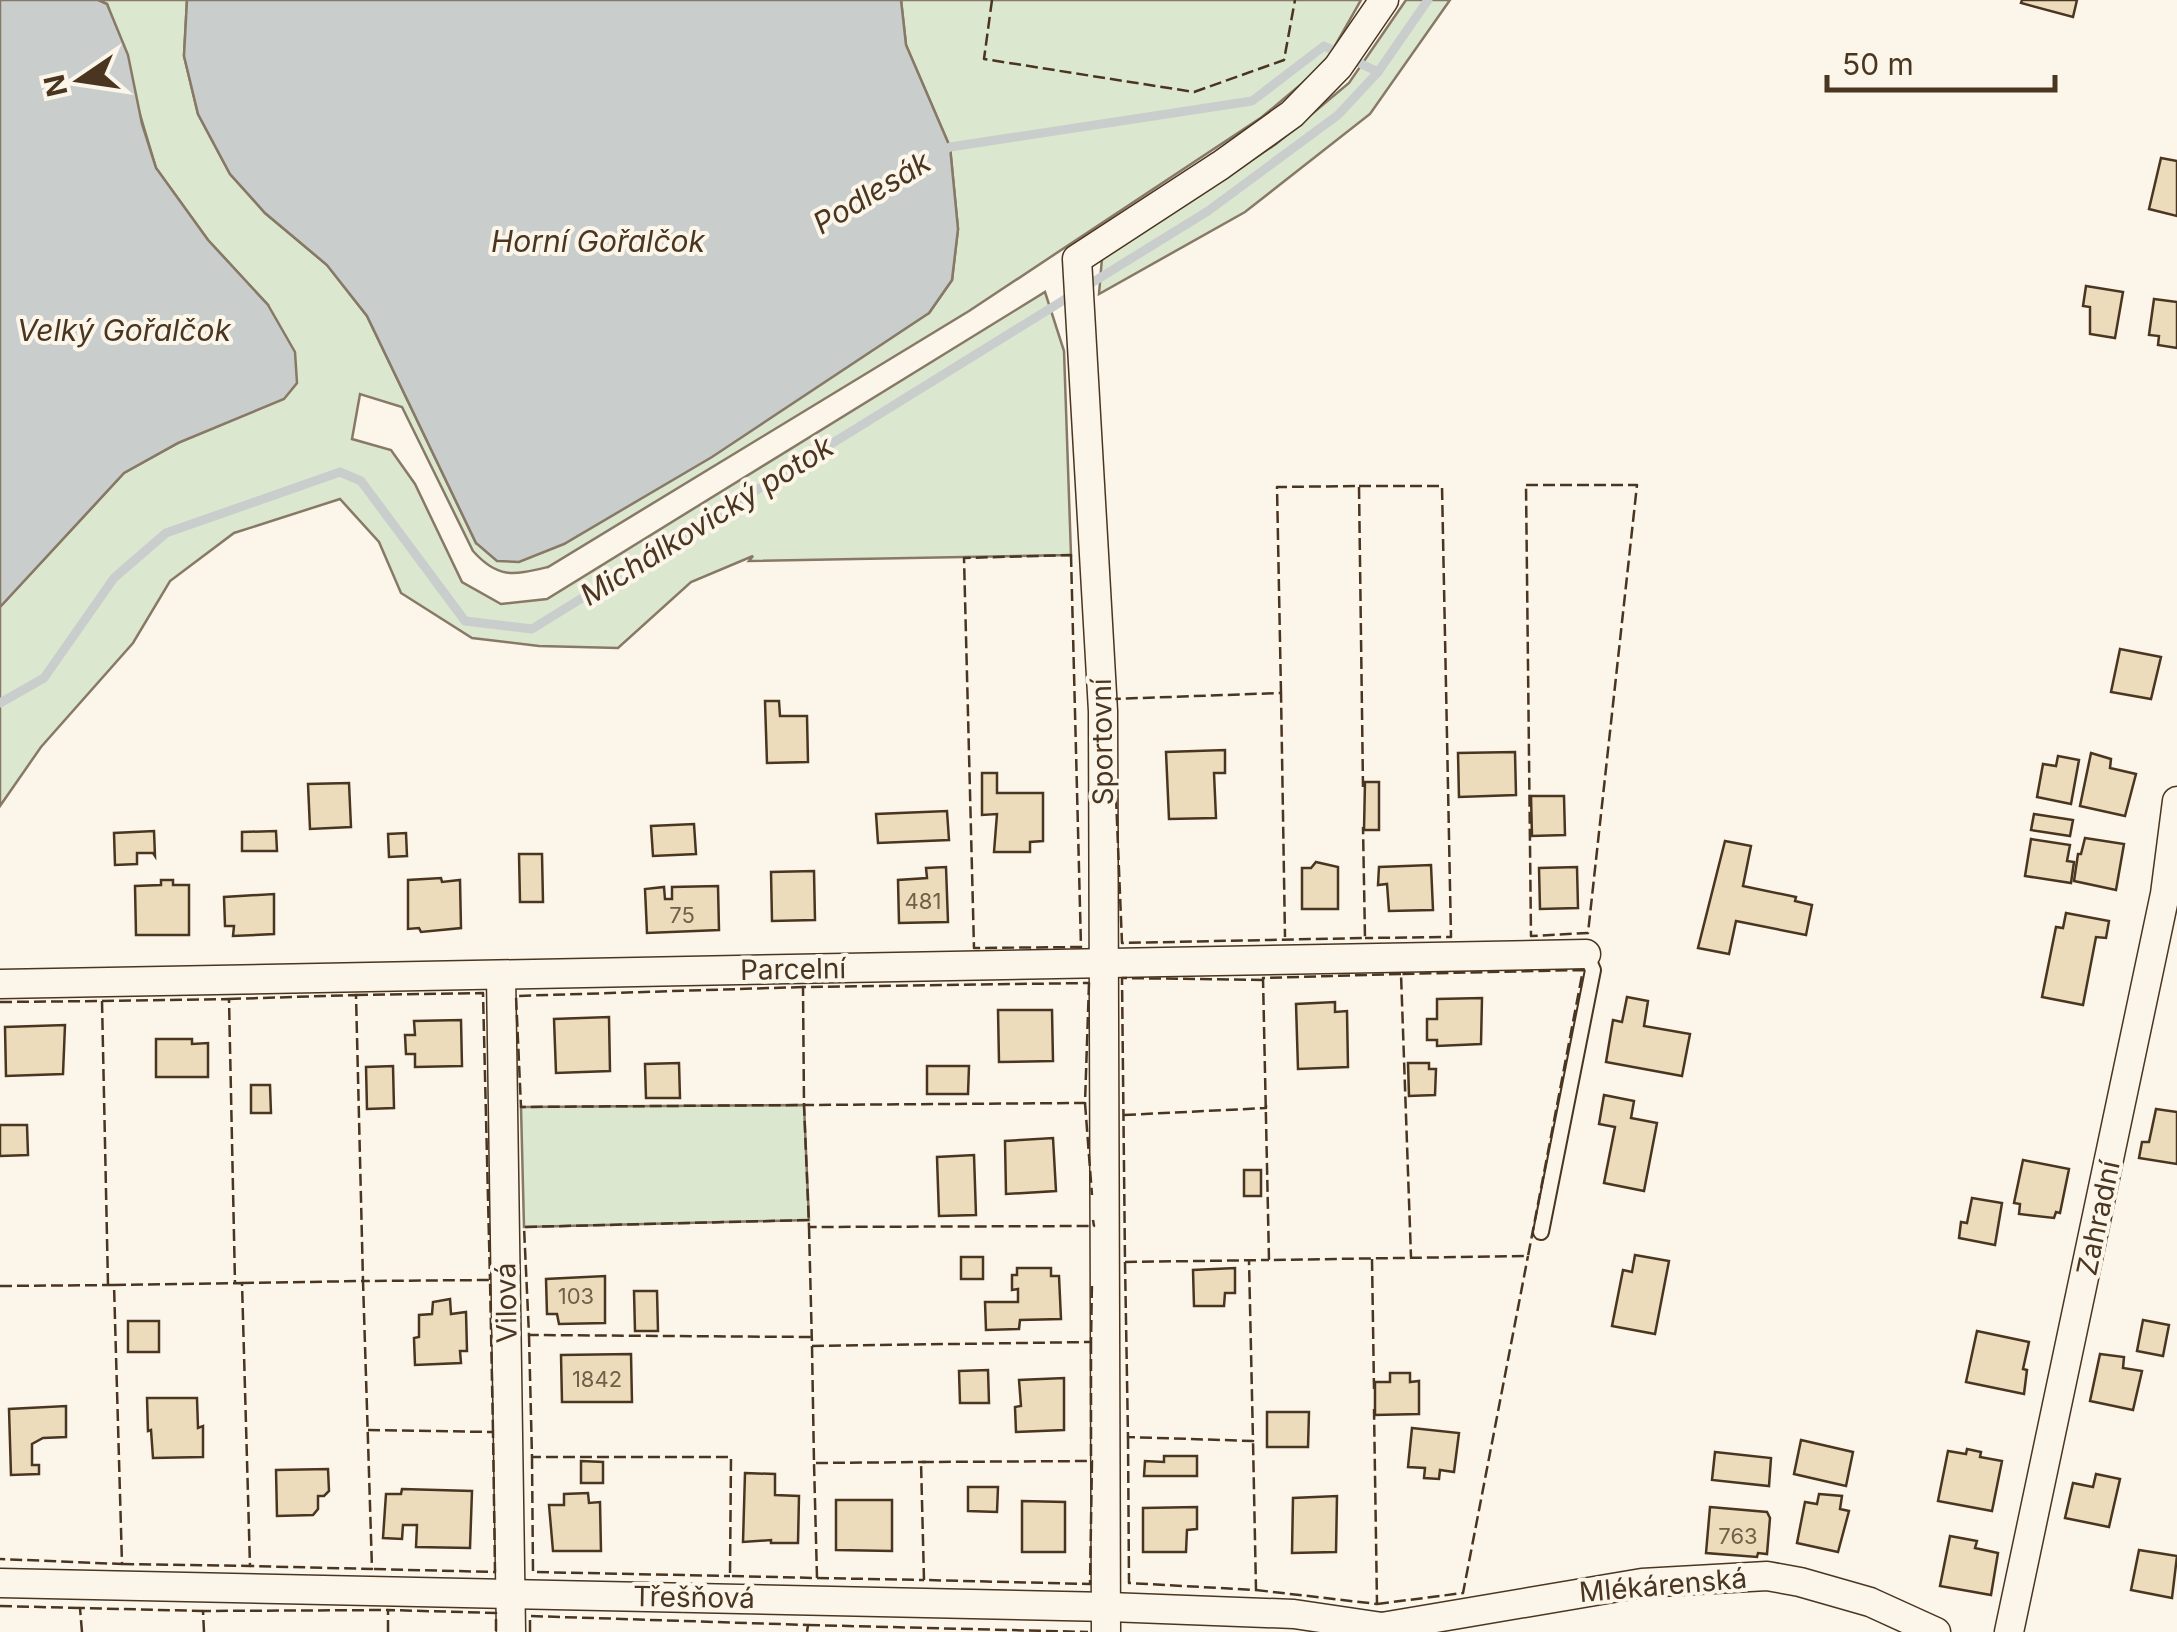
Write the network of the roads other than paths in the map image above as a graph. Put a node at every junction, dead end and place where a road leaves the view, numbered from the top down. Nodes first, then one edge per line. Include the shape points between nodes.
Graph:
1 (1384, 0) edge
2 (2177, 802) edge
3 (1586, 954) joint
4 (1103, 964) junction
5 (501, 974) junction
6 (0, 984) edge
7 (1541, 1232) dead end
8 (0, 1583) edge
9 (511, 1592) junction
10 (1107, 1620) edge
11 (1383, 1630) edge
12 (510, 1632) edge
13 (1936, 1632) edge
14 (2010, 1632) edge

1 - 4 street, Sportovní via 1338,67 1292,114 1078,259 1103,711
2 - 14 street, Zahradní via 2162,911
3 - 4 street, Parcelní
3 - 7 lane via 1593,970
4 - 5 street, Parcelní
4 - 10 street, Sportovní
5 - 6 street, Parcelní
5 - 9 street, Vilová
8 - 9 street, Třešňová
9 - 10 street, Třešňová
9 - 12 street, Vilová
10 - 11 street, Třešňová via 1294,1614
11 - 13 street, Mlékárenská via 1642,1583 1766,1576 1870,1602

